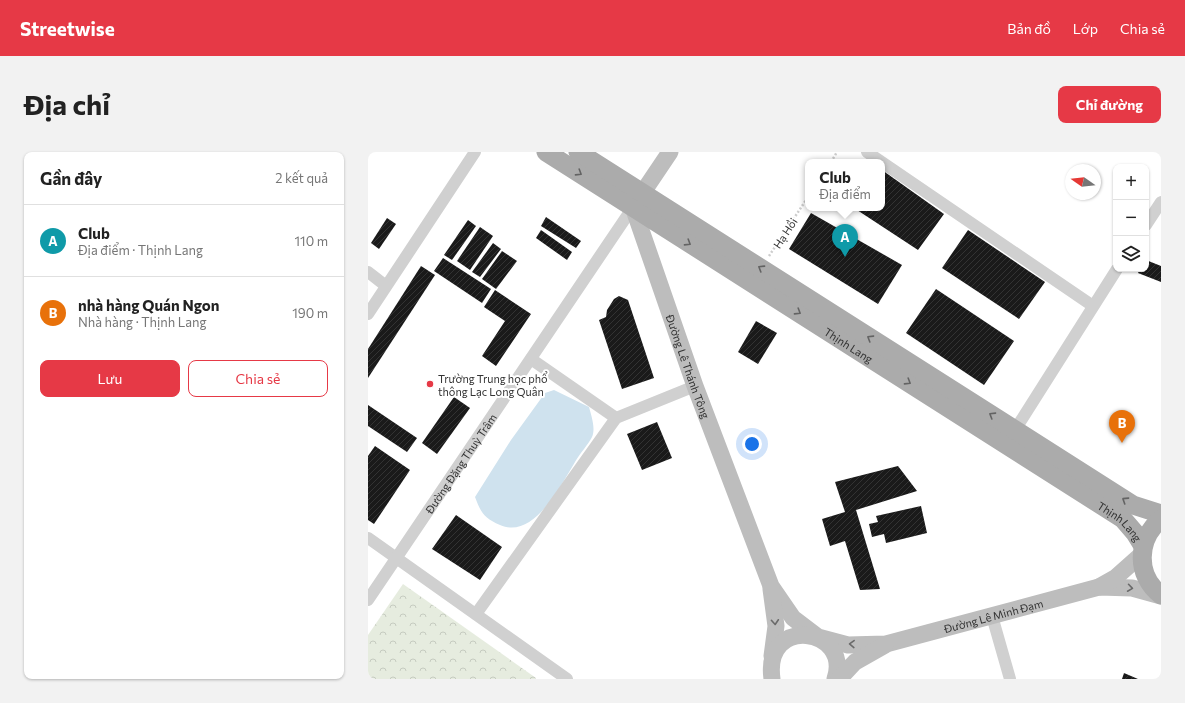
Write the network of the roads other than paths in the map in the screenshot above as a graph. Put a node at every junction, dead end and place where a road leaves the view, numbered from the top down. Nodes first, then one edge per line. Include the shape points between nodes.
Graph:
1 (475, 152) edge
2 (546, 152) edge
3 (578, 152) edge
4 (670, 152) edge
5 (867, 152) edge
6 (885, 157) edge
7 (638, 200) junction
8 (1161, 202) edge
9 (1149, 220) edge
10 (368, 272) edge
11 (1115, 272) edge
12 (386, 286) junction
13 (1093, 306) junction
14 (368, 314) edge
15 (531, 359) junction
16 (695, 386) junction
17 (616, 418) junction
18 (1015, 430) junction
19 (1161, 514) edge
20 (1161, 519) edge
21 (368, 538) edge
22 (1142, 550) junction
23 (397, 558) junction
24 (771, 586) junction
25 (1099, 587) junction
26 (1161, 595) edge
27 (368, 600) edge
28 (476, 614) junction
29 (992, 616) junction
30 (818, 638) junction
31 (886, 644) junction
32 (772, 657) junction
33 (559, 677) edge
34 (772, 679) edge
35 (835, 679) edge
36 (839, 679) edge
37 (1010, 679) edge

1 - 12 street
2 -> 7 main road, Thịnh Lang
3 - 7 main road, Thịnh Lang
4 - 7 main road
5 - 6 street
6 - 13 street
7 - 15 street, Đường Đặng Thuỳ Trâm
7 - 16 main road, Đường Lê Thánh Tông
18 -> 7 main road, Thịnh Lang via 761,268
7 -> 22 main road, Thịnh Lang via 1123,519 1132,529
8 - 9 street
10 - 12 street
11 - 13 street
12 - 14 street
13 - 18 street
15 - 17 street
15 - 23 street, Đường Đặng Thuỳ Trâm
16 - 17 street
16 - 24 main road, Đường Lê Thánh Tông
17 - 28 street
19 -> 18 main road, Thịnh Lang via 1132,505
20 - 22 main road via 1151,528
21 - 23 street
22 - 25 main road, Đường Lê Minh Đạm via 1115,578
22 - 26 main road via 1147,579
23 - 27 street, Đường Đặng Thuỳ Trâm
23 - 28 street
24 - 30 main road, Đường Lê Thánh Tông via 793,618
24 -> 32 main road, Đường Lê Thánh Tông via 776,626
25 -> 26 main road, Đường Lê Minh Đạm via 1132,588
25 - 29 main road, Đường Lê Minh Đạm
28 - 33 street
29 - 31 main road, Đường Lê Minh Đạm
29 - 37 street
31 -> 30 main road via 848,645
30 - 32 main road via 807,635 786,640
30 - 35 main road, Đường Lê Thánh Tông via 833,652 837,663
31 - 36 main road via 855,662
32 - 34 main road, Đường Lê Thánh Tông

